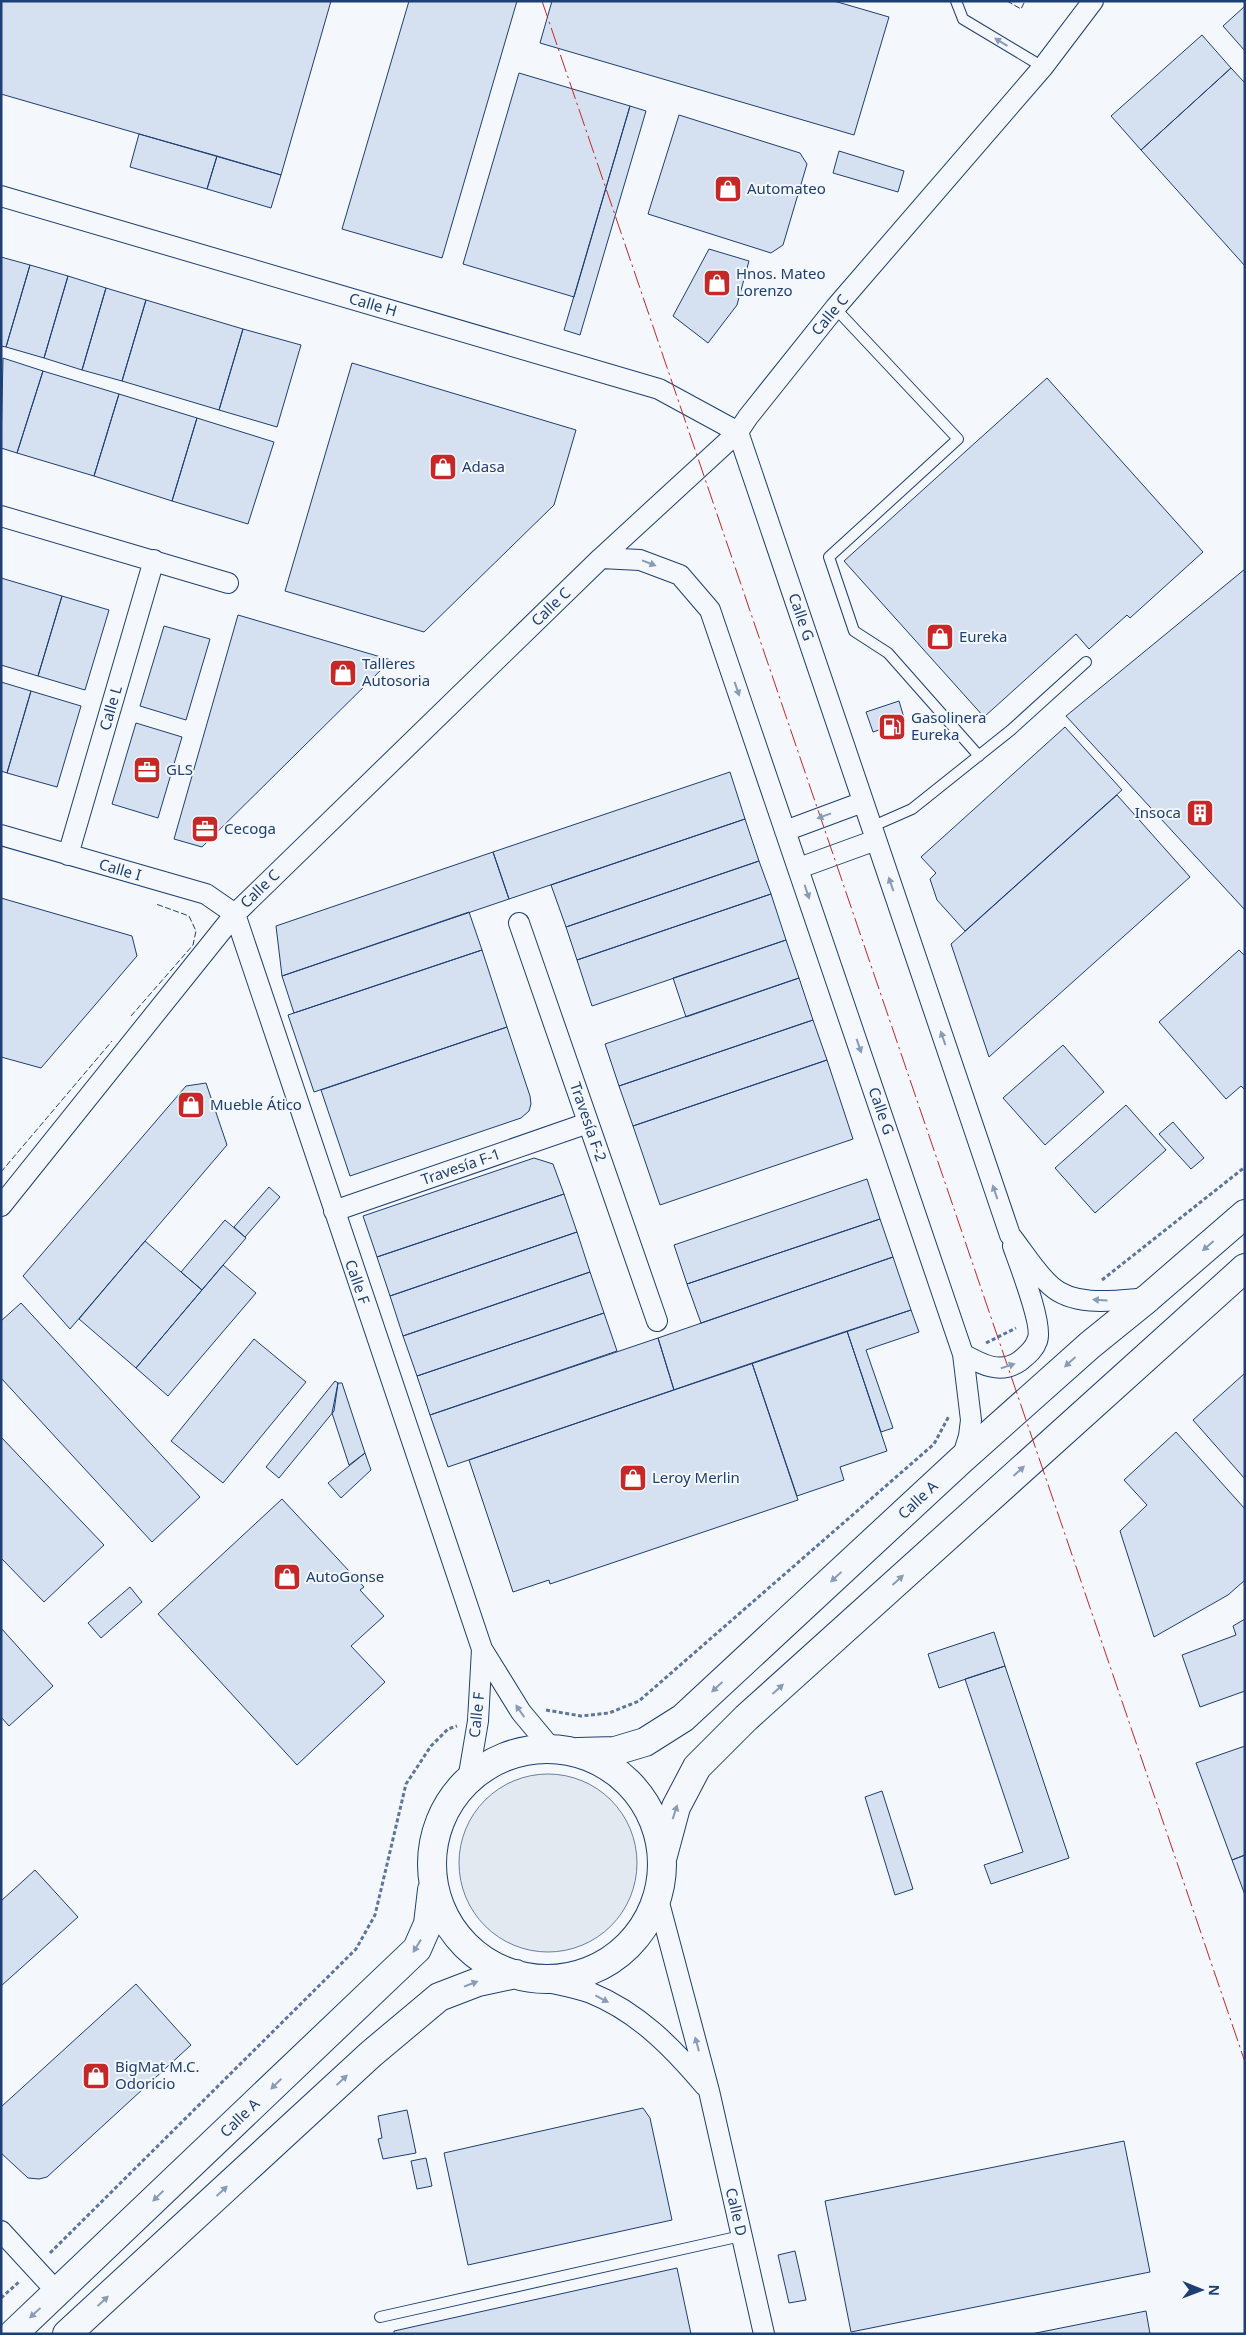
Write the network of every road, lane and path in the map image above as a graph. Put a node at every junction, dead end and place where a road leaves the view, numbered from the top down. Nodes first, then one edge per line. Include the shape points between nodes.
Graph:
1 (956, 1) edge
2 (1093, 1) edge
3 (1043, 67) junction
4 (1, 196) edge
5 (835, 308) junction
6 (738, 432) junction
7 (1, 516) edge
8 (601, 558) junction
9 (154, 560) junction
10 (228, 583) dead end
11 (1086, 662) dead end
12 (979, 756) junction
13 (863, 802) junction
14 (785, 831) junction
15 (874, 833) junction
16 (1, 835) edge
17 (68, 855) junction
18 (799, 868) junction
19 (235, 914) junction
20 (519, 924) dead end
21 (588, 1123) junction
22 (1245, 1167) edge
23 (1, 1206) edge
24 (334, 1211) junction
25 (1245, 1214) edge
26 (1010, 1235) junction
27 (1245, 1268) edge
28 (1077, 1298) junction
29 (1148, 1298) junction
30 (1036, 1318) junction
31 (657, 1321) dead end
32 (963, 1354) junction
33 (948, 1407) dead end
34 (961, 1460) junction
35 (482, 1649) junction
36 (521, 1712) junction
37 (478, 1721) junction
38 (551, 1748) junction
39 (578, 1752) junction
40 (468, 1780) junction
41 (662, 1859) junction
42 (433, 1883) junction
43 (658, 1899) junction
44 (527, 1977) junction
45 (709, 2091) junction
46 (1, 2231) edge
47 (741, 2236) junction
48 (34, 2267) junction
49 (57, 2292) junction
50 (1, 2298) edge
51 (380, 2318) dead end
52 (13, 2334) edge
53 (67, 2334) edge
54 (764, 2334) edge

3 -> 1 lane via 963,19
2 - 3 street, Calle C
3 - 5 street, Calle C
4 - 6 street, Calle H via 659,389
5 - 6 street, Calle C
5 - 12 lane via 958,438 829,556 854,631 888,653
6 - 8 street, Calle C
6 - 13 street, Calle G
7 - 9 street
8 -> 14 street, Calle G via 640,560 680,575 710,610
8 - 19 street, Calle C
9 - 10 street
9 - 17 street, Calle L
11 - 12 lane
12 - 15 lane via 912,809
13 -> 14 street
13 - 15 street, Calle G
14 - 18 street, Calle G
15 - 18 street
26 -> 15 street, Calle G
16 - 17 street, Calle I
17 - 19 street, Calle I via 206,894
18 -> 32 street, Calle G
19 - 23 street, Calle C
19 - 24 street, Calle F
20 - 21 street, Travesía F-2
21 - 24 street, Travesía F-1
21 - 31 street, Travesía F-2
22 - 28 path
24 - 35 street, Calle F
25 -> 29 street, Calle A
26 - 28 street, Calle G via 1050,1286
26 - 30 street, Calle G
41 -> 27 street via 676,1807 697,1767 746,1718
29 -> 28 street, Calle G
29 -> 34 street, Calle A
30 - 32 path
32 -> 30 street, Calle G via 982,1365 1000,1368 1016,1364 1039,1340
32 - 34 street, Calle G via 971,1420
33 - 36 path via 949,1416 934,1444 639,1701 609,1713 581,1716 545,1709
34 -> 39 street, Calle A via 683,1718 644,1742 615,1751
36 -> 35 street, Calle F
35 - 37 street, Calle F
36 - 38 street, Calle F
37 - 40 street, Calle F
37 - 48 path via 448,1728 431,1746 406,1784 375,1915 356,1950
38 - 39 street
38 - 40 street via 524,1750 498,1759
39 - 41 street via 611,1767 637,1792 655,1824
40 - 42 street via 445,1810 433,1845
41 - 43 street
42 - 44 street via 445,1920 469,1950 501,1971
42 -> 49 street, Calle A via 428,1924 417,1949
43 - 44 street via 640,1933 613,1959 578,1976
45 -> 43 street, Calle D
44 -> 45 street, Calle D via 590,1993 639,2019 678,2055
53 -> 44 street via 371,2054 439,1997 478,1982
45 - 47 street, Calle D
46 - 48 street
47 - 51 lane
47 - 54 street, Calle D
48 - 49 street
48 - 50 path
49 -> 52 street, Calle A

